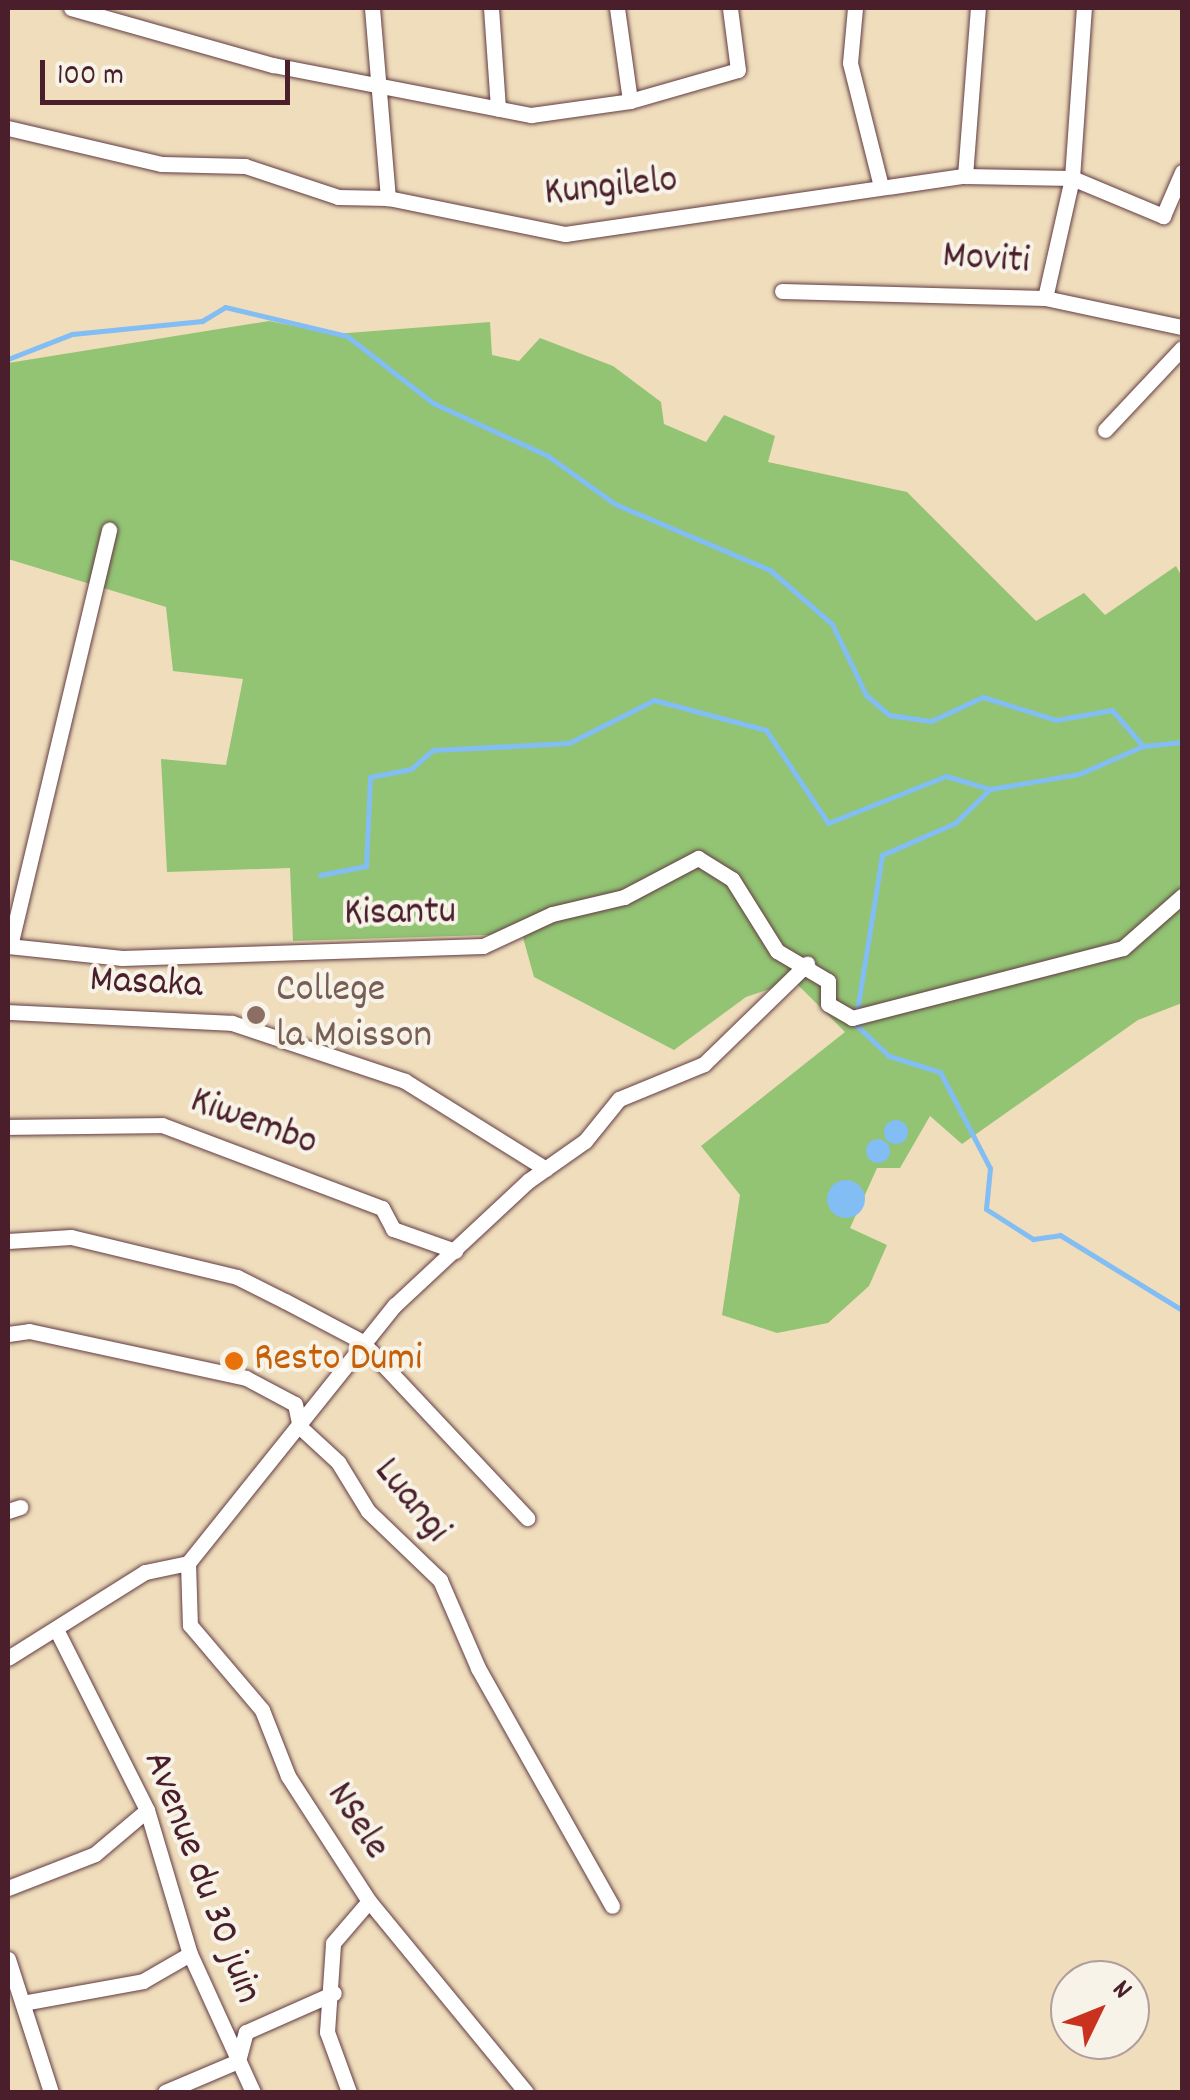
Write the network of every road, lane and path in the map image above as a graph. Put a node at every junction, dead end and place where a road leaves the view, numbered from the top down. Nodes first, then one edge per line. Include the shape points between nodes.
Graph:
1 (71, 8) edge
2 (372, 8) edge
3 (491, 8) edge
4 (617, 8) edge
5 (730, 8) edge
6 (855, 8) edge
7 (978, 8) edge
8 (1084, 8) edge
9 (376, 86) junction
10 (630, 101) junction
11 (498, 109) junction
12 (8, 128) edge
13 (1182, 172) edge
14 (965, 176) junction
15 (1072, 178) junction
16 (880, 182) junction
17 (388, 198) junction
18 (782, 291) dead end
19 (1045, 298) junction
20 (1182, 326) edge
21 (1182, 348) edge
22 (1106, 430) dead end
23 (109, 530) dead end
24 (1182, 896) edge
25 (10, 916) edge
26 (9, 946) edge
27 (807, 964) junction
28 (8, 1012) edge
29 (8, 1128) edge
30 (546, 1169) junction
31 (8, 1241) edge
32 (454, 1251) junction
33 (8, 1334) edge
34 (360, 1342) junction
35 (300, 1427) junction
36 (527, 1518) dead end
37 (188, 1564) junction
38 (58, 1634) junction
39 (8, 1658) edge
40 (147, 1810) junction
41 (8, 1888) edge
42 (369, 1901) junction
43 (612, 1906) dead end
44 (190, 1954) junction
45 (8, 1959) edge
46 (334, 1993) junction
47 (28, 2002) junction
48 (238, 2062) junction
49 (51, 2092) edge
50 (165, 2092) edge
51 (253, 2092) edge
52 (349, 2092) edge
53 (526, 2092) edge

1 - 9 street
2 - 9 street
3 - 11 street
4 - 10 street
5 - 10 street via 738,68
6 - 16 street via 850,63
7 - 14 street
8 - 15 street
9 - 11 street
9 - 17 street
10 - 11 street via 531,114
12 - 17 street, Kungilelo via 162,164 245,166 338,197
13 - 15 street, Kungilelo via 1163,216
14 - 15 street, Kungilelo
14 - 16 street, Kungilelo
15 - 19 street
16 - 17 street, Kungilelo via 565,234
18 - 19 street, Moviti
19 - 20 street, Moviti
21 - 22 street
23 - 25 street via 62,754
24 - 27 street via 1124,948 866,1017 836,1012 828,981
25 - 26 street
26 - 27 street, Kisantu via 122,958 483,946 534,920 624,897 698,858 732,879 745,910 777,951
27 - 30 street via 726,1047 619,1098
28 - 30 street, Masaka via 232,1023 405,1081
29 - 32 street, Kiwembo via 162,1125 382,1208 393,1229
30 - 32 street
31 - 34 street via 71,1237 238,1277
32 - 34 street
33 - 35 street, Luangi via 29,1331 246,1378 284,1394
34 - 35 street
34 - 36 street
35 - 37 street
35 - 43 street, Luangi via 418,1567 440,1580 478,1668
37 - 38 street via 145,1572 84,1605
37 - 42 street, NSele via 190,1625 262,1710 288,1776
38 - 39 street
38 - 40 street, Avenue du 30 juin
40 - 41 street via 96,1854
40 - 44 street, Avenue du 30 juin
42 - 46 street via 334,1935
42 - 53 street, NSele
44 - 47 street via 143,1981
44 - 48 street, Avenue du 30 juin
45 - 47 street
46 - 48 street via 246,2032
46 - 52 street via 329,2050
47 - 49 street via 29,2037
48 - 50 street
48 - 51 street, Avenue du 30 juin

